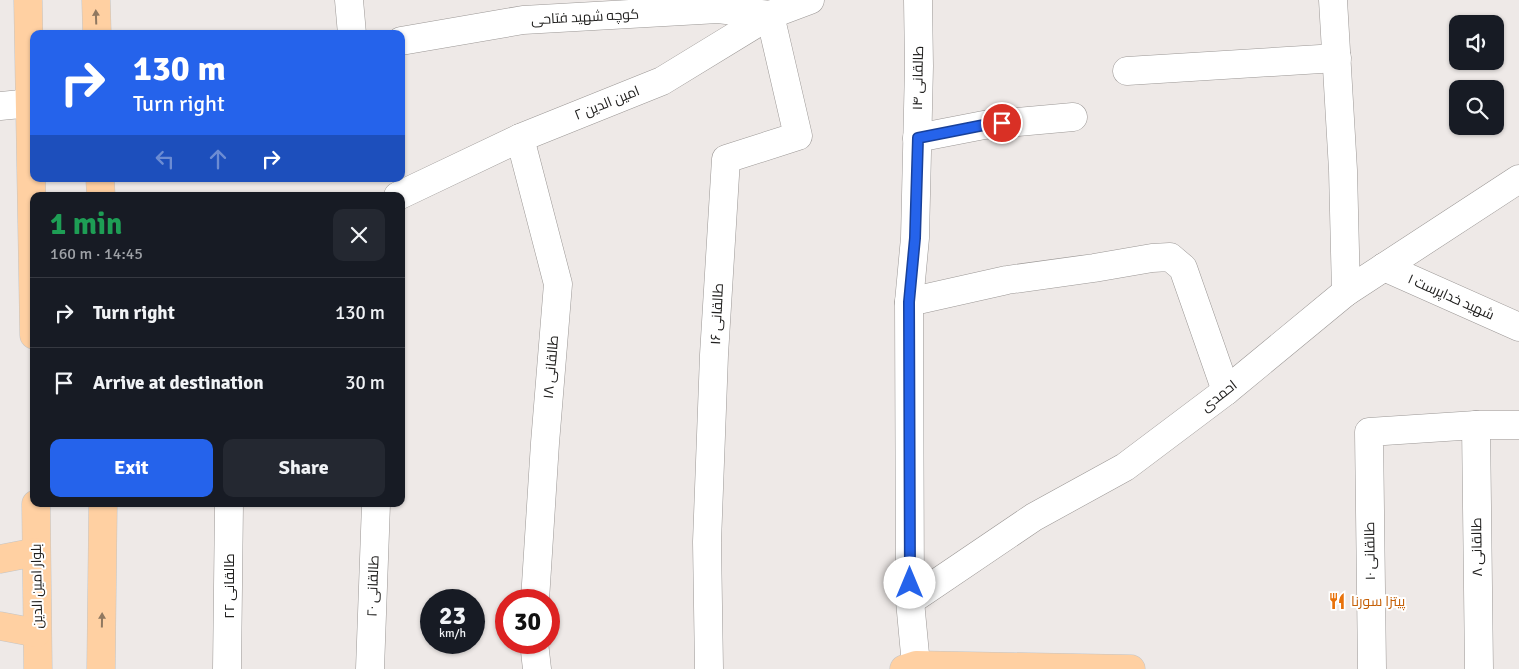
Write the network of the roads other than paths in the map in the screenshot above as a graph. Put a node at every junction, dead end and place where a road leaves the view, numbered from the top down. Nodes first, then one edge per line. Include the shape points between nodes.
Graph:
1 (28, 0) edge
2 (96, 0) edge
3 (349, 0) edge
4 (810, 0) edge
5 (918, 0) edge
6 (1333, 0) edge
7 (716, 5) edge
8 (520, 10) edge
9 (770, 15) junction
10 (97, 30) edge
11 (352, 30) edge
12 (405, 40) edge
13 (1337, 58) junction
14 (30, 69) edge
15 (1127, 71) dead end
16 (30, 103) edge
17 (0, 106) edge
18 (1073, 117) dead end
19 (520, 138) junction
20 (918, 138) junction
21 (1519, 179) edge
22 (405, 193) edge
23 (1384, 267) junction
24 (1346, 292) junction
25 (909, 302) junction
26 (1519, 327) edge
27 (1226, 391) junction
28 (1519, 425) edge
29 (1476, 426) junction
30 (36, 507) edge
31 (103, 507) edge
32 (229, 507) edge
33 (376, 507) edge
34 (36, 552) junction
35 (0, 559) edge
36 (536, 589) edge
37 (910, 601) junction
38 (0, 626) edge
39 (37, 633) junction
40 (535, 654) edge
41 (910, 667) edge
42 (38, 669) edge
43 (102, 669) edge
44 (227, 669) edge
45 (370, 669) edge
46 (537, 669) edge
47 (709, 669) edge
48 (1131, 669) edge
49 (1372, 669) edge
50 (1479, 669) edge

1 - 14 main road
10 -> 2 main road
3 - 11 street
4 - 9 street, امین الدین ۲
5 - 20 street, طالقانی ۱۴
6 - 13 street
7 - 8 street, کوچه شهید فتاحی
7 - 9 street, کوچه شهید فتاحی
8 - 12 street, کوچه شهید فتاحی
9 - 19 street, امین الدین ۲ via 662,81
9 - 47 street, طالقانی ۱۶ via 798,136 726,159 707,542
13 - 15 street
13 - 24 street
16 - 17 street
18 - 20 street via 984,125
19 - 22 street, امین الدین ۲
19 - 36 street, طالقانی ۱۸ via 558,284
20 - 25 street, طالقانی ۱۴
21 - 23 street, احمدی
23 - 24 street, احمدی
23 - 26 street, ۱ شهید خداپرست
24 - 27 street, احمدی
25 - 27 street via 1007,280 1170,257 1183,268
25 - 37 street, طالقانی ۱۴
27 - 37 street, احمدی via 1125,467 1034,517
28 - 29 street
29 - 49 street, طالقانی ۱۰ via 1369,432
29 - 50 street, طالقانی ۸
30 - 34 main road, بلوار امین الدین
43 -> 31 main road
32 - 44 street, طالقانی ۲۲
33 - 45 street, طالقانی ۲۰
34 - 35 main road
34 - 39 main road, بلوار امین الدین
37 - 41 street, طالقانی ۱۴
38 - 39 main road
39 - 42 main road, بلوار امین الدین
40 - 46 street
41 - 48 main road

